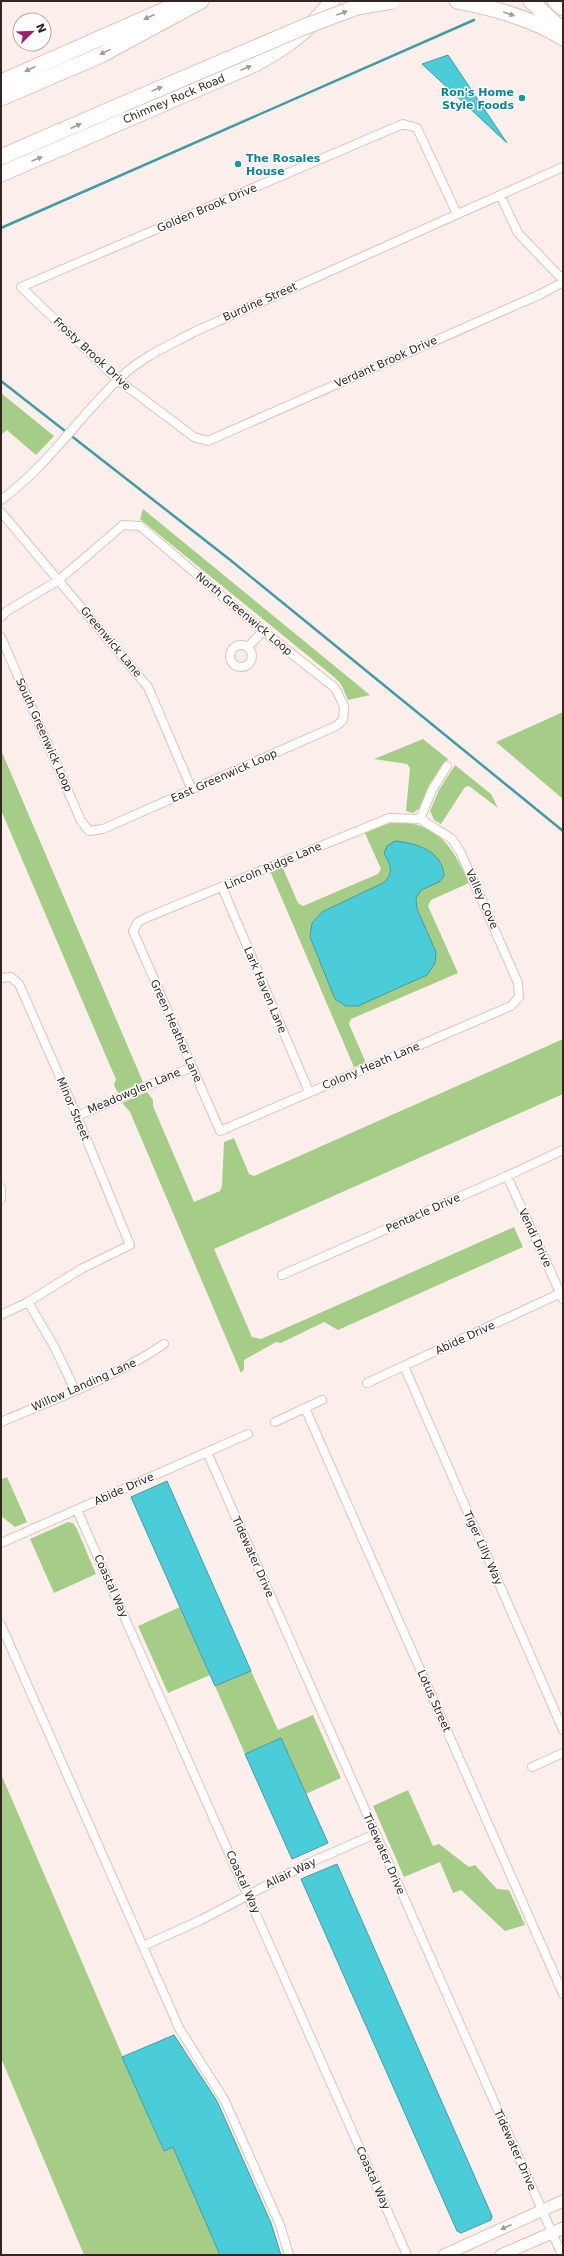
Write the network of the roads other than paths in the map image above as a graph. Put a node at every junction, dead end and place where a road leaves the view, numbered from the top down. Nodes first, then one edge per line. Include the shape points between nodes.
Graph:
1 (184, 1) edge
2 (201, 1) edge
3 (332, 1) edge
4 (392, 1) edge
5 (457, 1) edge
6 (531, 1) edge
7 (555, 1) edge
8 (563, 8) edge
9 (563, 31) edge
10 (563, 38) edge
11 (1, 82) edge
12 (1, 98) edge
13 (1, 157) edge
14 (563, 167) edge
15 (1, 174) edge
16 (500, 195) junction
17 (457, 214) junction
18 (563, 281) edge
19 (21, 287) joint
20 (118, 380) junction
21 (208, 441) joint
22 (1, 500) edge
23 (1, 512) edge
24 (59, 580) junction
25 (1, 617) edge
26 (263, 630) junction
27 (1, 637) edge
28 (248, 647) dead end
29 (344, 706) joint
30 (447, 766) dead end
31 (192, 790) junction
32 (420, 819) junction
33 (89, 832) joint
34 (222, 887) junction
35 (133, 931) joint
36 (1, 978) edge
37 (519, 996) joint
38 (192, 1067) junction
39 (309, 1092) junction
40 (77, 1116) junction
41 (220, 1131) joint
42 (563, 1150) edge
43 (507, 1176) junction
44 (1, 1188) edge
45 (1, 1199) edge
46 (282, 1275) dead end
47 (562, 1295) edge
48 (28, 1302) junction
49 (1, 1315) edge
50 (164, 1344) dead end
51 (404, 1366) junction
52 (367, 1383) dead end
53 (75, 1390) junction
54 (322, 1400) dead end
55 (305, 1408) junction
56 (1, 1422) edge
57 (275, 1422) dead end
58 (248, 1434) dead end
59 (207, 1452) junction
60 (77, 1510) junction
61 (1, 1543) edge
62 (1, 1625) edge
63 (563, 1730) edge
64 (563, 1753) edge
65 (532, 1767) dead end
66 (375, 1834) junction
67 (248, 1894) junction
68 (143, 1946) junction
69 (563, 1994) edge
70 (563, 2201) edge
71 (542, 2211) junction
72 (563, 2228) edge
73 (552, 2232) junction
74 (289, 2255) edge
75 (407, 2255) edge
76 (444, 2255) edge
77 (502, 2255) edge
78 (562, 2255) edge

1 -> 11 highway
2 -> 12 highway via 150,30
15 -> 3 highway, Chimney Rock Road via 255,64 281,50 304,33
13 -> 4 highway, bridge via 304,27 357,7
5 -> 10 highway via 489,7 526,20
6 - 9 highway
7 - 8 highway
14 - 16 street, Burdine Street
16 - 17 street, Burdine Street
16 - 18 street, Verdant Brook Drive via 518,233
17 - 19 street, Golden Brook Drive via 417,128 403,124
17 - 20 street, Burdine Street via 194,332 150,356
18 - 21 street, Verdant Brook Drive via 541,294
19 - 20 street, Frosty Brook Drive
20 - 21 street, Frosty Brook Drive via 194,437
20 - 22 street, Burdine Street via 89,409 32,475
23 - 24 street, Greenwick Lane
24 - 25 street
24 - 26 street, North Greenwick Loop via 123,525 140,526
24 - 31 street, Greenwick Lane via 148,688
26 - 28 street
26 - 29 street, North Greenwick Loop via 334,688
27 - 33 street, South Greenwick Loop via 81,821
29 - 31 street, East Greenwick Loop via 343,720 336,726
30 - 32 street via 432,790
31 - 33 street, East Greenwick Loop via 103,829
32 - 34 street, Lincoln Ridge Lane via 389,818
32 - 37 street, Valley Cove via 452,839 461,853 518,983
34 - 35 street, Lincoln Ridge Lane via 138,922
34 - 39 street, Lark Haven Lane
35 - 38 street, Green Heather Lane
36 - 40 street, Minor Street via 11,977 19,984
37 - 39 street, Colony Heath Lane via 511,1006
38 - 40 street, Meadowglen Lane
38 - 41 street, Green Heather Lane
39 - 41 street, Colony Heath Lane
40 - 48 street, Minor Street via 130,1245 81,1269
42 - 43 street, Pentacle Drive
43 - 46 street, Pentacle Drive
43 - 47 street, Vendi Drive
44 - 45 street
47 - 51 street, Abide Drive
48 - 49 street
48 - 53 street via 55,1348
50 - 53 street, Willow Landing Lane via 138,1361
51 - 52 street, Abide Drive
51 - 63 street, Tiger Lilly Way
53 - 56 street, Willow Landing Lane
54 - 55 street
55 - 57 street
55 - 69 street, Lotus Street
58 - 59 street, Abide Drive
59 - 60 street, Abide Drive
59 - 66 street, Tidewater Drive
60 - 61 street, Abide Drive
60 - 67 street, Coastal Way
62 - 68 street
64 - 65 street
66 - 67 street, Allair Way
66 - 71 street, Tidewater Drive
67 - 68 street, Allair Way via 201,1920
67 - 75 street, Coastal Way
68 - 74 street via 179,2028 226,2101 280,2225
70 - 71 main road
71 - 73 street, Tidewater Drive
71 -> 76 main road
72 - 73 main road
73 - 77 main road
73 - 78 street, Tidewater Drive

